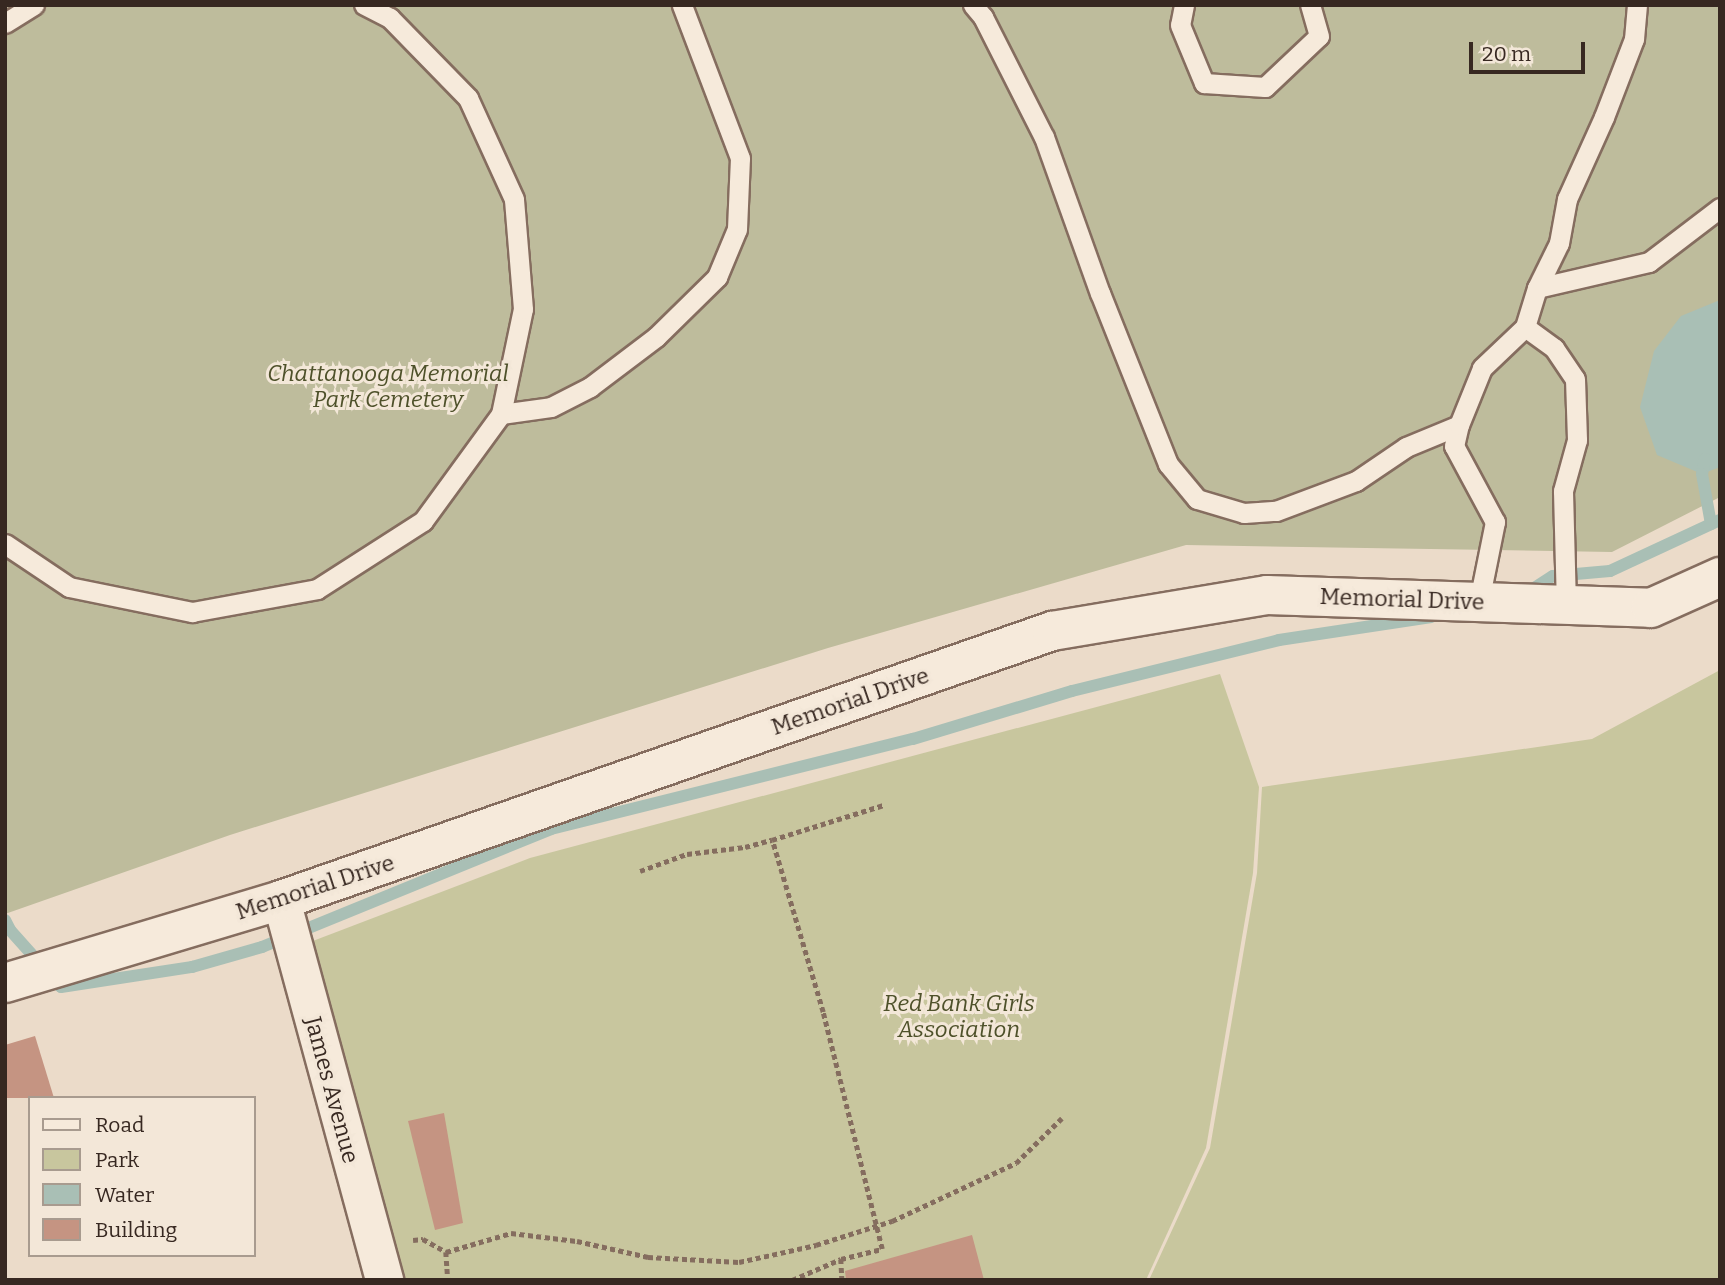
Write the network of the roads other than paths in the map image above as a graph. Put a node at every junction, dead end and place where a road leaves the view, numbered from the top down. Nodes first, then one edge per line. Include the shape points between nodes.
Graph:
1 (34, 5) edge
2 (364, 5) edge
3 (682, 5) edge
4 (973, 5) edge
5 (1184, 5) edge
6 (1310, 5) edge
7 (1637, 5) edge
8 (5, 23) edge
9 (1720, 208) edge
10 (1537, 288) junction
11 (1525, 327) junction
12 (501, 414) junction
13 (1459, 425) junction
14 (5, 544) edge
15 (1720, 577) edge
16 (1479, 601) junction
17 (1566, 604) junction
18 (281, 900) junction
19 (5, 983) edge
20 (384, 1280) edge

1 - 8 lane
2 - 12 lane via 390,18 468,97 514,199 523,309
3 - 12 lane via 740,158 737,229 717,277 656,337 590,387 551,407
4 - 13 lane via 1044,137 1168,464 1196,499 1244,513 1276,511 1356,481 1406,447
5 - 6 lane via 1180,25 1204,83 1265,87 1319,36
7 - 10 lane via 1634,39 1567,199 1559,243
9 - 10 lane via 1649,262
10 - 11 lane
11 - 13 lane via 1482,368
11 - 17 lane via 1554,348 1576,379 1577,440 1563,491
12 - 14 lane via 423,521 317,589 192,612 69,587
13 - 16 lane via 1454,446 1495,522
15 - 17 street, Memorial Drive via 1651,608
16 - 17 street, Memorial Drive
16 - 18 street, Memorial Drive via 1267,595 1052,631
18 - 19 street, Memorial Drive
18 - 20 street, James Avenue

